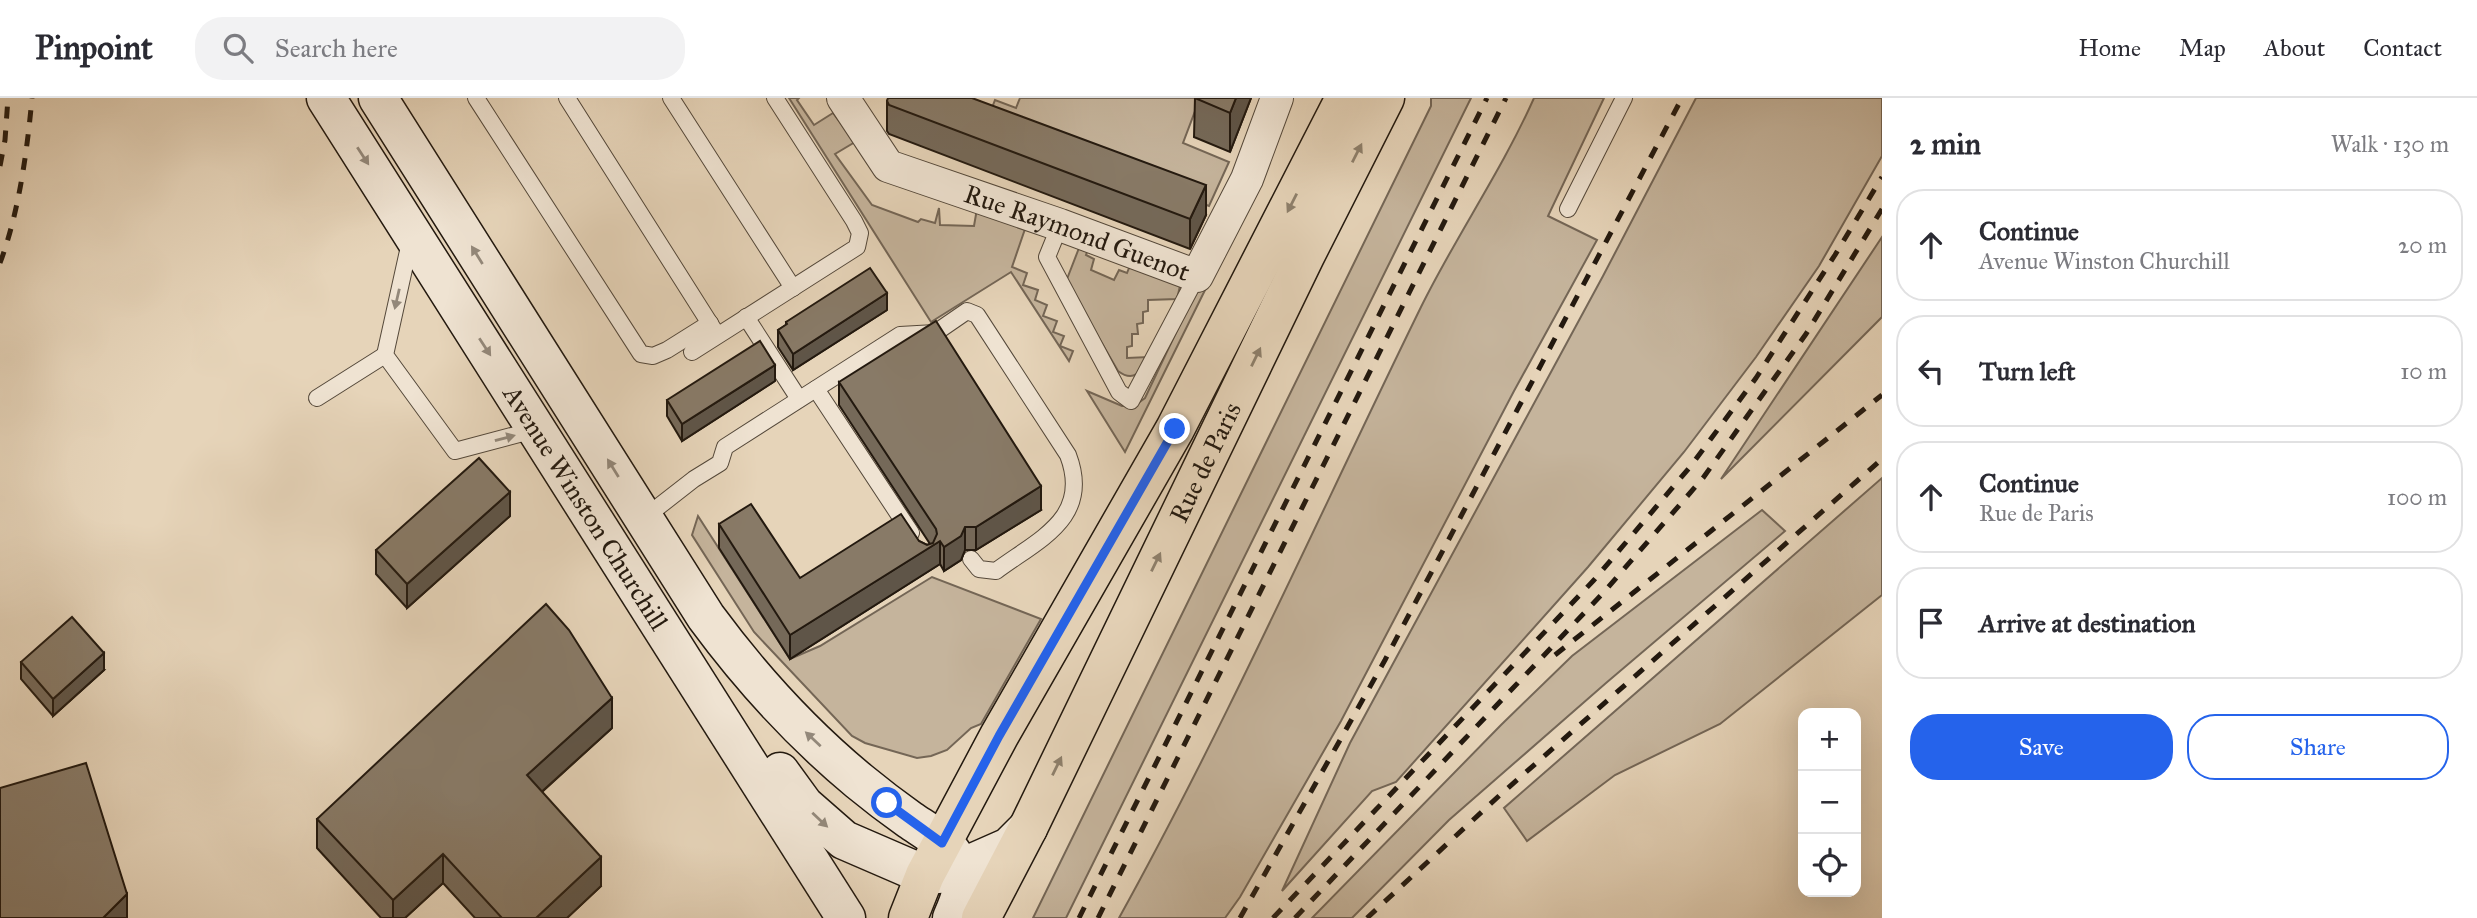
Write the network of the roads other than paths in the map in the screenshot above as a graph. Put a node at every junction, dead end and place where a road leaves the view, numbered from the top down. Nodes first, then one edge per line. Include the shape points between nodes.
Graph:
1 (326, 98) edge
2 (377, 98) edge
3 (477, 98) edge
4 (567, 98) edge
5 (671, 98) edge
6 (775, 98) edge
7 (843, 98) edge
8 (1278, 98) edge
9 (1345, 98) edge
10 (1385, 98) edge
11 (1624, 98) edge
12 (1568, 209) dead end
13 (1060, 225) junction
14 (412, 233) junction
15 (1196, 276) junction
16 (793, 288) junction
17 (746, 317) junction
18 (714, 329) junction
19 (692, 352) dead end
20 (385, 355) junction
21 (816, 388) junction
22 (317, 398) dead end
23 (799, 399) junction
24 (537, 429) junction
25 (644, 518) junction
26 (920, 547) edge
27 (971, 559) dead end
28 (655, 614) junction
29 (1028, 828) junction
30 (942, 862) junction
31 (846, 918) edge
32 (908, 918) edge
33 (952, 918) edge
34 (981, 918) edge

1 -> 14 main road, Avenue Winston Churchill
25 -> 2 main road, Avenue Winston Churchill
3 - 18 lane via 641,354 653,356
4 - 18 lane
5 - 16 lane
6 - 16 lane via 860,233 857,247 850,253
7 - 13 street, Rue Raymond Guenot via 888,166
8 - 15 street, Rue Raymond Guenot via 1247,179
9 -> 30 main road, Rue de Paris via 1175,429 964,800
29 -> 10 main road, Rue de Paris
11 - 12 lane
13 - 15 street, Rue Raymond Guenot
13 - 15 lane via 1047,257 1119,392 1131,401
14 -> 20 lane
14 -> 24 main road, Avenue Winston Churchill
16 - 17 lane
17 - 18 lane
17 - 23 lane
18 - 19 lane
20 - 22 lane
20 -> 24 lane via 455,451
21 - 23 lane
21 - 26 lane
21 - 27 lane via 900,335 935,333 967,311 976,315 1069,455 1076,474 1075,494 1059,524 996,571 979,569
23 - 25 lane via 725,447 720,464
24 - 28 main road, Avenue Winston Churchill
30 -> 25 main road, Avenue Winston Churchill via 772,698 734,655
28 -> 30 main road via 822,823 844,841
28 - 31 main road, Avenue Winston Churchill
29 - 30 main road via 1009,847
29 - 34 main road, Rue de Paris
30 - 32 main road, Rue de Paris
30 - 33 main road via 963,889

